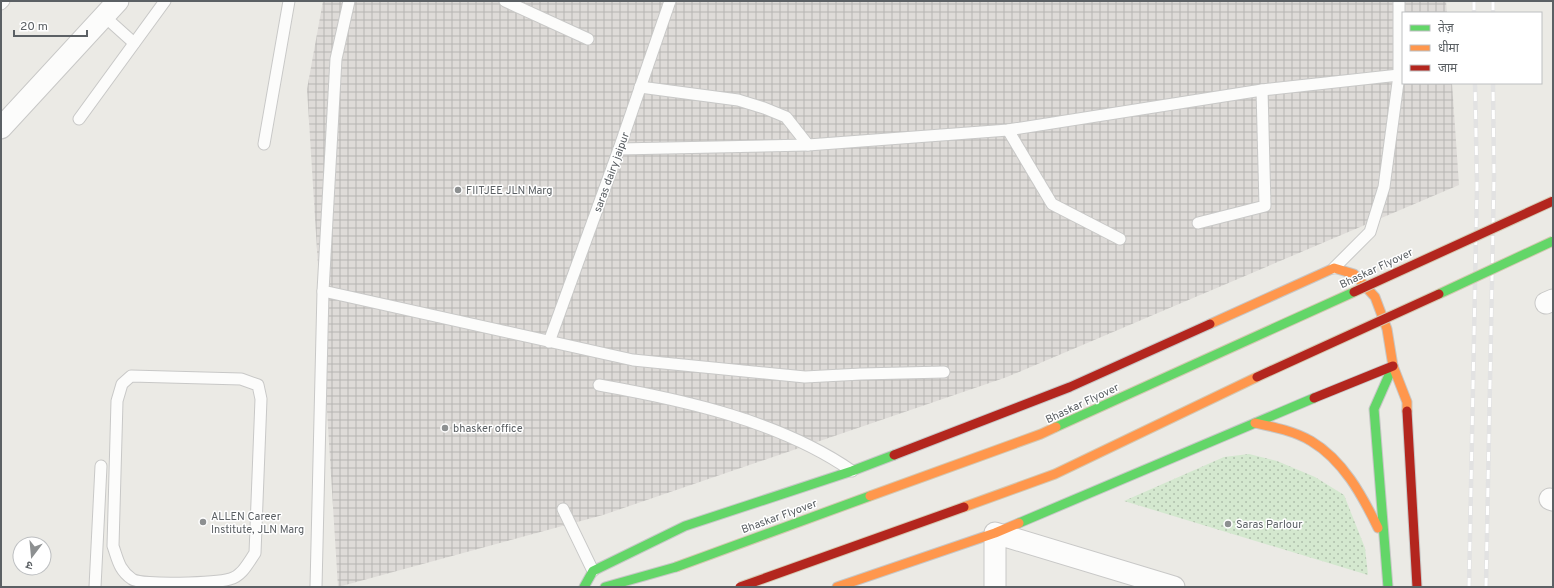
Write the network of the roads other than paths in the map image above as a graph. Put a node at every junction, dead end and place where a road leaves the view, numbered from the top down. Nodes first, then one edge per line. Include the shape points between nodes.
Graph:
1 (4, 1) edge
2 (118, 1) edge
3 (165, 1) edge
4 (289, 1) edge
5 (349, 1) edge
6 (505, 1) edge
7 (670, 1) edge
8 (1399, 1) edge
9 (1, 4) edge
10 (104, 16) junction
11 (588, 39) dead end
12 (134, 43) junction
13 (1399, 75) junction
14 (640, 87) junction
15 (1262, 90) junction
16 (79, 119) dead end
17 (1, 128) edge
18 (1008, 130) junction
19 (264, 144) dead end
20 (808, 146) junction
21 (619, 149) junction
22 (1553, 201) edge
23 (1198, 224) dead end
24 (1120, 239) dead end
25 (1553, 241) edge
26 (1334, 268) junction
27 (323, 290) junction
28 (549, 342) junction
29 (1393, 366) junction
30 (944, 372) dead end
31 (599, 385) dead end
32 (1255, 423) junction
33 (101, 466) dead end
34 (852, 471) junction
35 (563, 509) dead end
36 (995, 533) junction
37 (1384, 540) junction
38 (593, 571) junction
39 (182, 586) edge
40 (95, 587) edge
41 (316, 587) edge
42 (584, 587) edge
43 (605, 587) edge
44 (740, 587) edge
45 (837, 587) edge
46 (995, 587) edge
47 (1173, 587) edge
48 (1388, 587) edge
49 (1418, 587) edge

1 - 9 lane
2 - 10 street
3 - 12 lane
4 - 19 lane
5 - 27 lane via 336,59
6 - 11 lane
7 - 14 lane, saras dairy jaipur
8 - 13 lane
10 - 12 lane
10 - 17 street
12 - 16 lane
13 - 15 lane
13 - 26 lane via 1384,187 1370,232
14 - 20 lane via 738,100 764,108 786,117
14 - 21 lane, saras dairy jaipur
15 - 18 lane
15 - 23 lane via 1265,206
18 - 20 lane
18 - 24 lane via 1052,204
20 - 21 lane
21 - 28 lane, saras dairy jaipur
22 - 43 street, Bhaskar Flyover, bridge via 1041,434 676,567
25 - 44 street, bridge via 1240,385 1055,474
26 - 29 street via 1354,274 1375,297 1387,328
26 - 34 street via 1070,387
27 - 28 lane
27 - 41 lane
28 - 30 lane via 633,360 806,377
29 - 32 street
29 - 37 street via 1374,409
29 - 49 street via 1407,402
31 - 34 lane via 659,396 732,415 800,440
32 - 36 street
32 - 37 street via 1296,434 1317,444 1338,463 1366,502
33 - 40 lane
34 - 38 street via 685,526
35 - 38 lane
36 - 45 street
36 - 46 street
36 - 47 street
37 - 48 street
38 - 42 street
39 - 39 lane via 134,581 120,568 113,546 118,401 122,384 131,376 241,379 258,385 261,399 255,553 244,571 231,579

